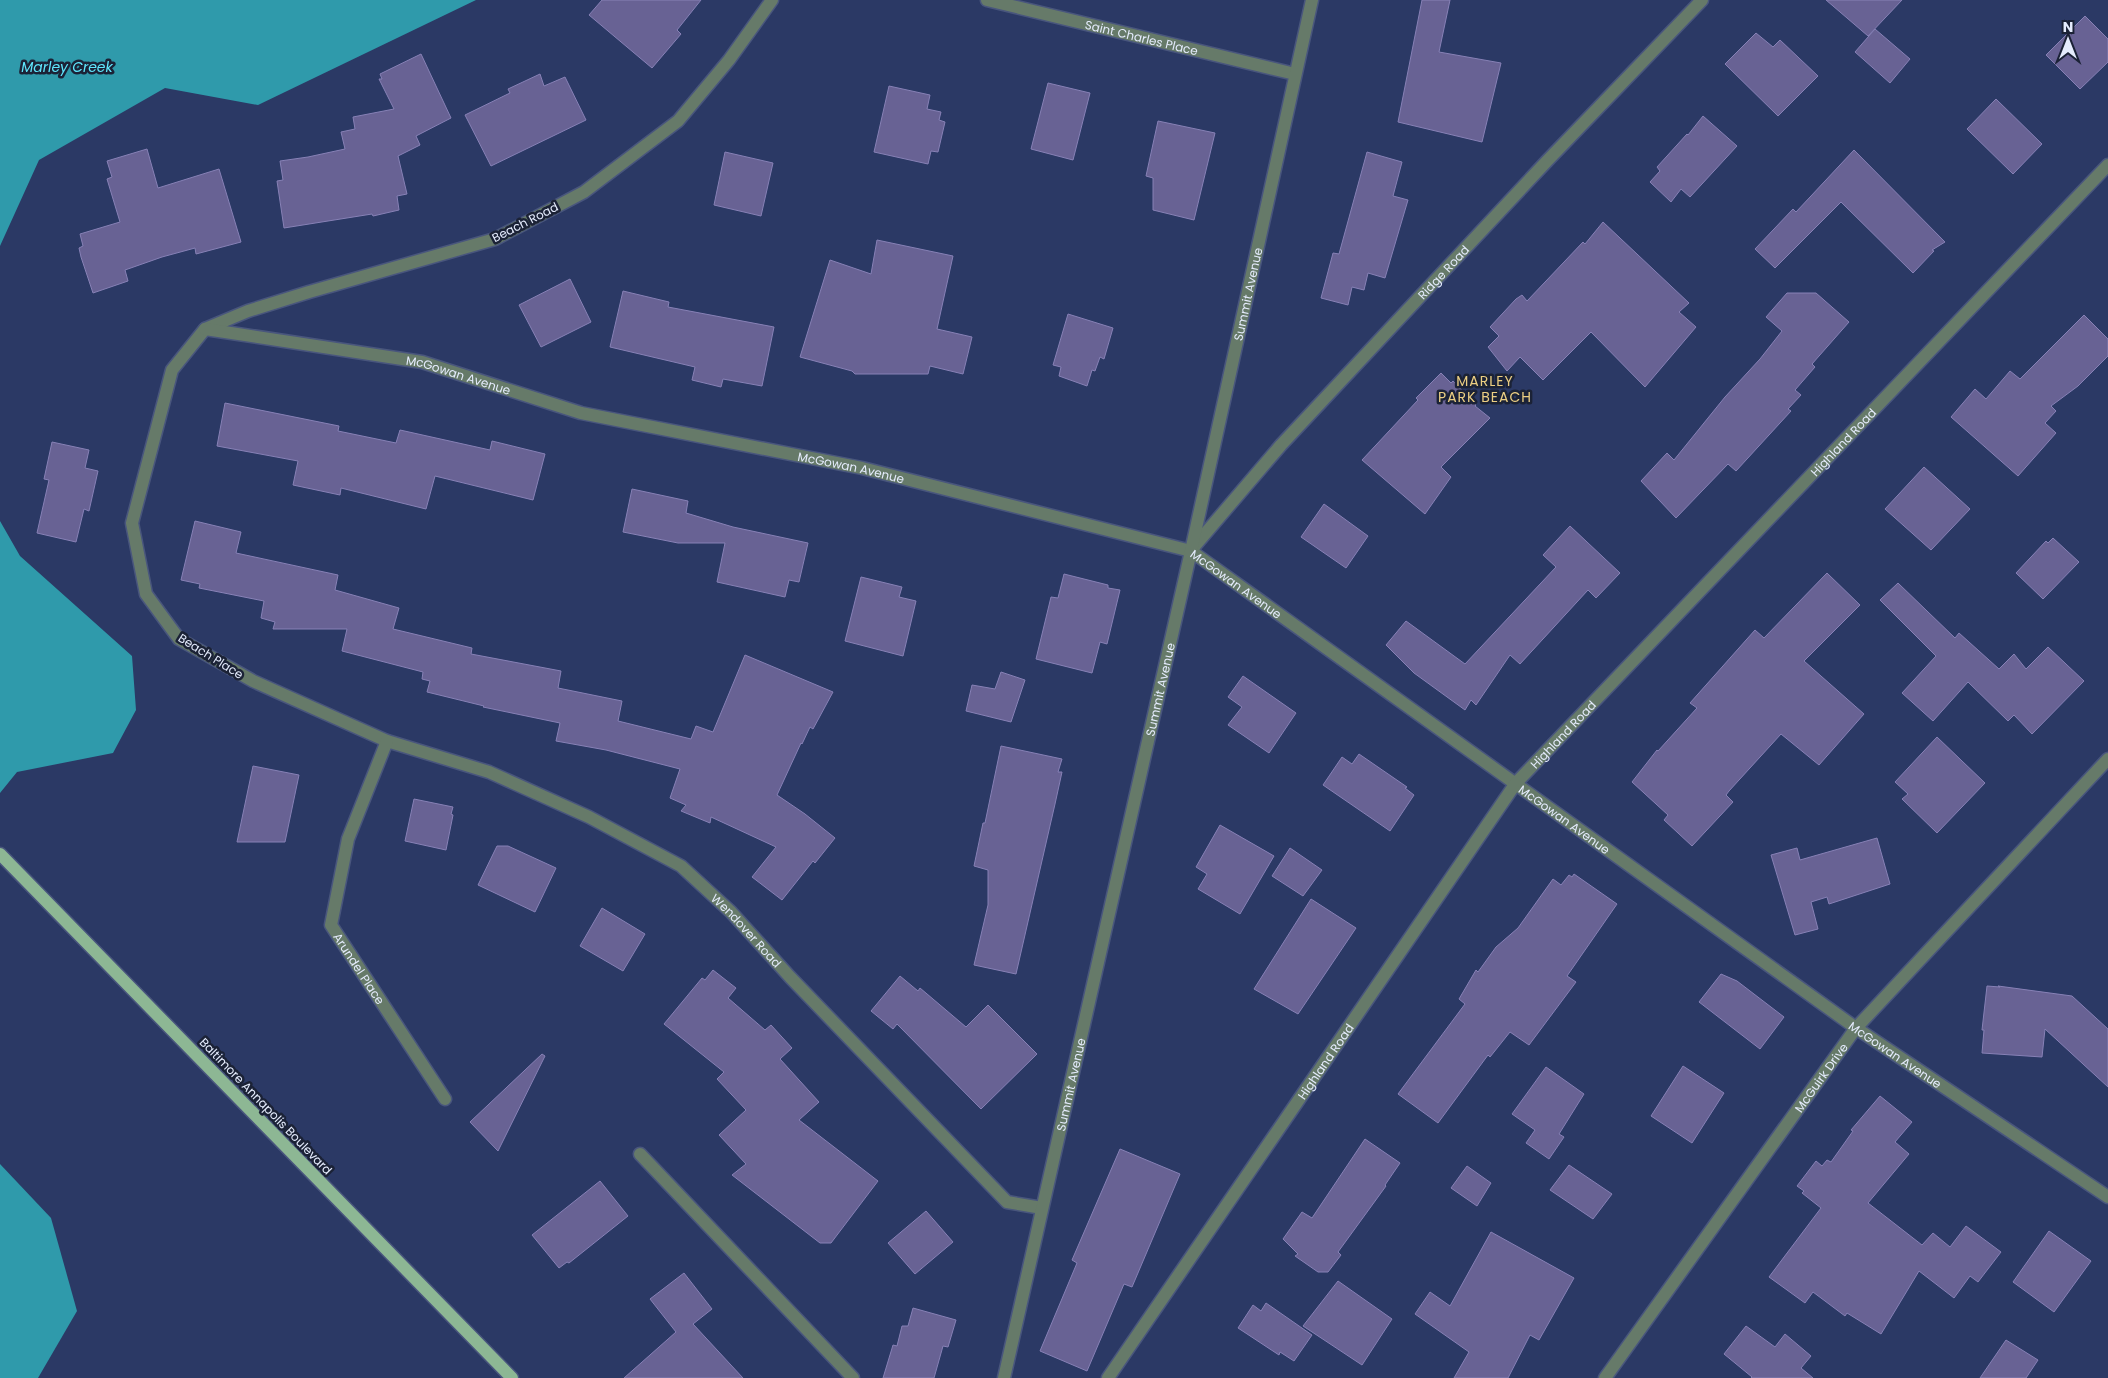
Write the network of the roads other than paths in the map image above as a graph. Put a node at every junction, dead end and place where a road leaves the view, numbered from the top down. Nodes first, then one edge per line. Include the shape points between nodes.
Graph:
1 (772, 0) edge
2 (987, 0) edge
3 (1312, 0) edge
4 (1702, 0) edge
5 (1295, 74) junction
6 (2108, 164) edge
7 (205, 329) junction
8 (1191, 551) junction
9 (386, 740) junction
10 (2108, 759) edge
11 (1516, 783) junction
12 (0, 854) edge
13 (1856, 1028) junction
14 (445, 1100) dead end
15 (640, 1154) dead end
16 (2108, 1197) edge
17 (1042, 1208) junction
18 (507, 1376) edge
19 (853, 1378) edge
20 (1004, 1378) edge
21 (1108, 1378) edge
22 (1605, 1378) edge

1 - 7 street, Beach Road via 729,60 678,122 584,192 495,239 309,292
2 - 5 street, Saint Charles Place
3 - 5 street, Summit Avenue
4 - 8 street, Ridge Road via 1281,445
5 - 8 street, Summit Avenue
6 - 11 street, Highland Road
7 - 8 street, McGowan Avenue via 422,362 581,413 862,468
7 - 9 street, Beach Place via 172,370 132,523 146,594 179,639 253,681
8 - 11 street, McGowan Avenue
8 - 17 street, Summit Avenue
9 - 14 street, Arundel Place via 348,839 330,925
9 - 17 street, Wendover Road via 489,772 589,817 681,866 731,912 1007,1202
10 - 13 street, McGuirk Drive
11 - 13 street, McGowan Avenue
11 - 21 street, Highland Road
12 - 18 main road, Baltimore Annapolis Boulevard
13 - 16 street, McGowan Avenue
13 - 22 street, McGuirk Drive
15 - 19 street
17 - 20 street, Summit Avenue

